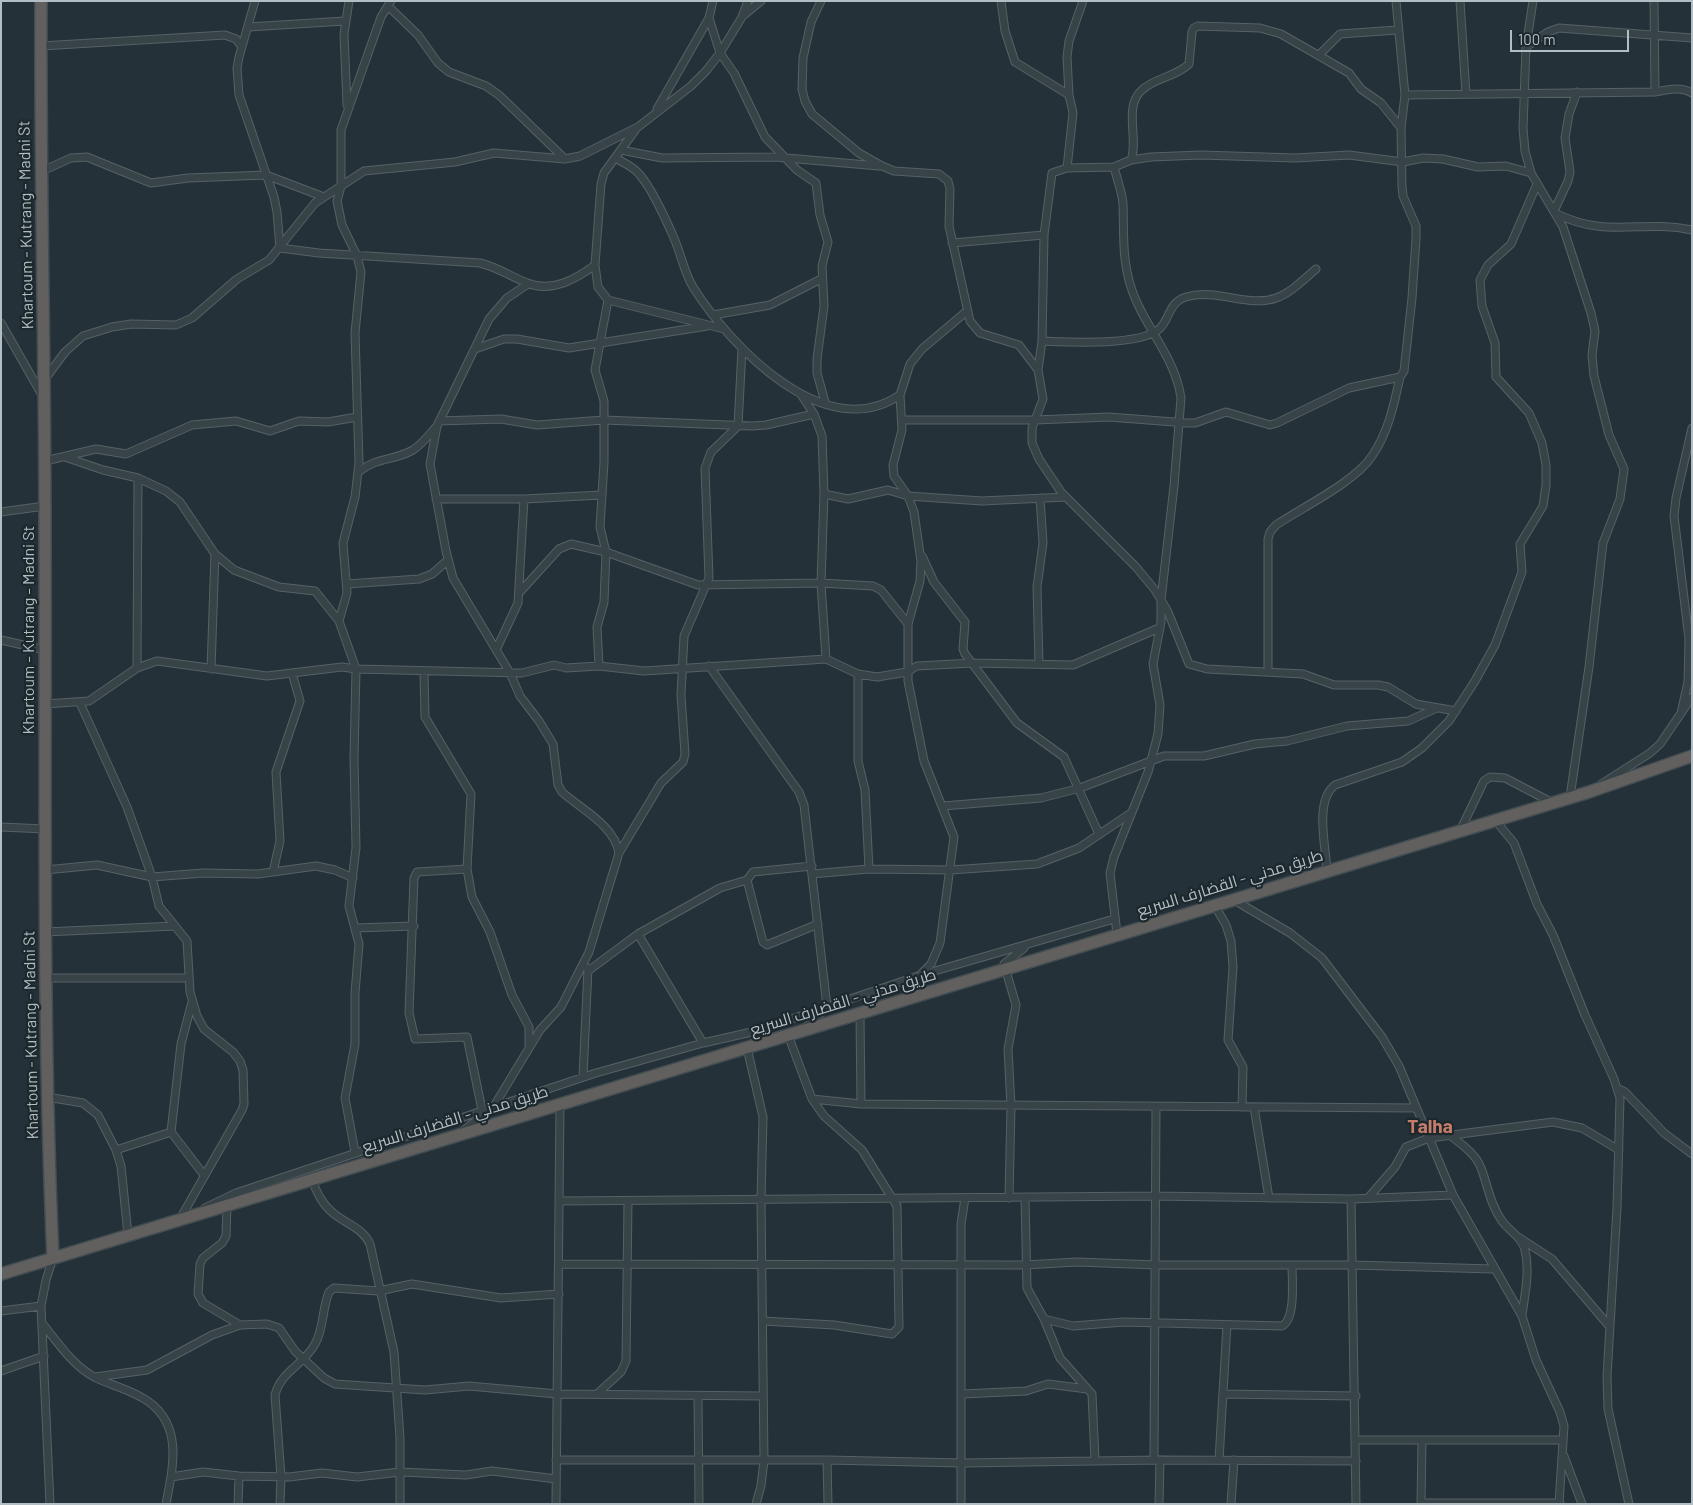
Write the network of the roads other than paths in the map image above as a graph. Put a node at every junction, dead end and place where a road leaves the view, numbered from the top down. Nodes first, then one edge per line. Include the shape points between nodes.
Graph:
1 (41, 1) edge
2 (255, 1) edge
3 (349, 1) edge
4 (713, 1) edge
5 (748, 1) edge
6 (761, 1) edge
7 (821, 1) edge
8 (1001, 1) edge
9 (1083, 1) edge
10 (1396, 1) edge
11 (1460, 1) edge
12 (1533, 1) edge
13 (1654, 1) edge
14 (389, 3) edge
15 (742, 17) junction
16 (709, 18) junction
17 (345, 21) junction
18 (248, 27) junction
19 (1397, 30) junction
20 (1653, 35) junction
21 (1692, 38) edge
22 (41, 46) junction
23 (242, 47) junction
24 (1526, 48) junction
25 (720, 53) junction
26 (1319, 55) junction
27 (1577, 92) junction
28 (1655, 92) junction
29 (1525, 93) junction
30 (1692, 93) edge
31 (1466, 94) junction
32 (1069, 95) junction
33 (1405, 95) junction
34 (348, 109) junction
35 (656, 112) junction
36 (638, 127) junction
37 (1401, 128) junction
38 (621, 150) junction
39 (615, 158) junction
40 (786, 158) junction
41 (565, 159) junction
42 (1131, 160) junction
43 (1403, 162) junction
44 (882, 166) junction
45 (1114, 167) junction
46 (1067, 168) junction
47 (40, 172) junction
48 (1531, 173) junction
49 (266, 175) junction
50 (1537, 184) junction
51 (341, 186) junction
52 (324, 197) junction
53 (1556, 213) junction
54 (1692, 230) edge
55 (1044, 235) junction
56 (952, 243) junction
57 (280, 248) junction
58 (357, 256) junction
59 (596, 265) junction
60 (1316, 269) dead end
61 (821, 279) junction
62 (528, 284) junction
63 (608, 300) junction
64 (967, 311) junction
65 (713, 315) junction
66 (1, 323) edge
67 (710, 326) junction
68 (724, 329) junction
69 (1154, 333) junction
70 (1042, 341) junction
71 (600, 344) junction
72 (474, 348) junction
73 (742, 349) junction
74 (1038, 370) junction
75 (1400, 378) junction
76 (44, 381) junction
77 (800, 393) junction
78 (900, 395) junction
79 (44, 400) junction
80 (825, 402) junction
81 (814, 414) junction
82 (357, 416) junction
83 (604, 420) junction
84 (902, 420) junction
85 (1035, 420) junction
86 (1179, 422) junction
87 (438, 424) junction
88 (738, 426) junction
89 (1692, 428) edge
90 (65, 457) junction
91 (45, 461) junction
92 (358, 472) junction
93 (138, 478) junction
94 (824, 494) junction
95 (602, 495) junction
96 (908, 496) junction
97 (1066, 497) junction
98 (1040, 498) junction
99 (436, 499) junction
100 (524, 499) junction
101 (45, 506) junction
102 (1, 512) edge
103 (606, 552) junction
104 (920, 553) junction
105 (216, 554) junction
106 (448, 560) junction
107 (821, 583) junction
108 (347, 584) junction
109 (707, 585) junction
110 (520, 592) junction
111 (1161, 600) junction
112 (339, 622) junction
113 (908, 624) junction
114 (1159, 628) junction
115 (1, 640) edge
116 (45, 650) junction
117 (496, 650) junction
118 (826, 659) junction
119 (973, 664) junction
120 (1039, 664) junction
121 (599, 666) junction
122 (709, 666) junction
123 (137, 668) junction
124 (681, 668) junction
125 (211, 669) junction
126 (356, 669) junction
127 (424, 672) junction
128 (907, 672) junction
129 (1268, 672) junction
130 (292, 673) junction
131 (510, 673) junction
132 (858, 674) junction
133 (1692, 697) edge
134 (80, 703) junction
135 (45, 704) junction
136 (1437, 708) junction
137 (1456, 711) junction
138 (1681, 713) junction
139 (1692, 756) edge
140 (1151, 760) junction
141 (1080, 788) junction
142 (1590, 792) junction
143 (1570, 798) junction
144 (1553, 803) junction
145 (943, 806) junction
146 (1132, 813) junction
147 (1495, 820) junction
148 (1, 827) edge
149 (45, 829) junction
150 (1460, 831) junction
151 (1099, 834) junction
152 (619, 853) junction
153 (467, 869) junction
154 (869, 869) junction
155 (45, 870) junction
156 (812, 870) junction
157 (951, 870) junction
158 (1327, 871) junction
159 (274, 872) junction
160 (152, 877) junction
161 (353, 878) junction
162 (747, 880) junction
163 (1233, 900) junction
164 (1215, 906) junction
165 (1114, 919) junction
166 (818, 924) junction
167 (175, 926) junction
168 (414, 926) junction
169 (356, 928) junction
170 (45, 932) junction
171 (638, 934) junction
172 (1117, 934) junction
173 (1028, 945) junction
174 (589, 952) junction
175 (1004, 969) junction
176 (588, 971) junction
177 (921, 975) junction
178 (45, 978) junction
179 (188, 978) junction
180 (192, 1002) junction
181 (827, 1007) junction
182 (860, 1015) junction
183 (801, 1032) junction
184 (788, 1036) junction
185 (704, 1043) junction
186 (747, 1048) junction
187 (528, 1049) junction
188 (583, 1077) junction
189 (1617, 1088) junction
190 (47, 1097) junction
191 (812, 1099) junction
192 (861, 1104) junction
193 (560, 1105) junction
194 (494, 1106) junction
195 (1011, 1106) junction
196 (1156, 1107) junction
197 (1242, 1107) junction
198 (1254, 1108) junction
199 (1416, 1108) junction
200 (482, 1110) junction
201 (171, 1132) junction
202 (1450, 1134) junction
203 (458, 1135) junction
204 (1428, 1138) junction
205 (116, 1150) junction
206 (1619, 1150) junction
207 (355, 1152) junction
208 (1692, 1154) edge
209 (204, 1175) junction
210 (312, 1180) junction
211 (1156, 1196) junction
212 (1453, 1196) junction
213 (965, 1198) junction
214 (1009, 1198) junction
215 (1025, 1198) junction
216 (1269, 1198) junction
217 (1368, 1198) junction
218 (893, 1199) junction
219 (1351, 1199) junction
220 (761, 1200) junction
221 (560, 1201) junction
222 (628, 1201) junction
223 (227, 1206) junction
224 (193, 1216) junction
225 (180, 1220) junction
226 (128, 1235) junction
227 (1518, 1237) junction
228 (53, 1258) junction
229 (559, 1264) junction
230 (626, 1264) junction
231 (762, 1264) junction
232 (900, 1265) junction
233 (961, 1265) junction
234 (1025, 1265) junction
235 (1157, 1265) junction
236 (1292, 1265) junction
237 (1352, 1265) junction
238 (1494, 1268) junction
239 (1, 1274) edge
240 (379, 1291) junction
241 (559, 1294) junction
242 (42, 1306) junction
243 (1, 1311) edge
244 (1522, 1316) junction
245 (1044, 1319) junction
246 (763, 1321) junction
247 (42, 1324) junction
248 (1157, 1324) junction
249 (240, 1325) junction
250 (1227, 1325) junction
251 (1610, 1327) junction
252 (44, 1356) junction
253 (304, 1359) junction
254 (1, 1371) edge
255 (95, 1377) junction
256 (396, 1387) junction
257 (1088, 1388) junction
258 (557, 1394) junction
259 (597, 1394) junction
260 (962, 1394) junction
261 (1223, 1394) junction
262 (698, 1396) junction
263 (763, 1396) junction
264 (1356, 1396) junction
265 (1357, 1440) junction
266 (1422, 1440) junction
267 (1563, 1440) junction
268 (1563, 1453) junction
269 (556, 1460) junction
270 (698, 1460) junction
271 (764, 1460) junction
272 (827, 1460) junction
273 (1095, 1460) junction
274 (1157, 1460) junction
275 (1219, 1460) junction
276 (1234, 1460) junction
277 (1356, 1461) junction
278 (962, 1463) junction
279 (400, 1472) junction
280 (171, 1476) junction
281 (239, 1476) junction
282 (281, 1477) junction
283 (556, 1478) junction
284 (50, 1504) edge
285 (166, 1504) edge
286 (238, 1504) edge
287 (280, 1504) edge
288 (400, 1504) edge
289 (556, 1504) edge
290 (699, 1504) edge
291 (756, 1504) edge
292 (828, 1504) edge
293 (961, 1504) edge
294 (1160, 1504) edge
295 (1231, 1504) edge
296 (1356, 1504) edge
297 (1421, 1504) edge
298 (1493, 1504) edge
299 (1560, 1504) edge
300 (1582, 1504) edge
301 (1629, 1504) edge

1 - 22 highway, Khartoum - Kutrang - Madni St
2 - 18 street
3 - 17 street
4 - 16 street
5 - 15 street
6 - 15 street
7 - 44 street via 811,22 803,58 805,101 812,114 859,153
8 - 32 street via 1005,31 1015,62
9 - 32 street via 1069,42
10 - 19 street
11 - 31 street
12 - 24 street
13 - 20 street
14 - 34 street
14 - 41 street via 438,63 449,72 486,86 499,95
15 - 25 street
16 - 25 street
16 - 35 street
17 - 18 street
17 - 34 street
18 - 23 street
19 - 26 street via 1340,34
19 - 33 street
20 - 21 street
20 - 24 street via 1559,28
20 - 28 street
22 - 23 street via 225,36 236,39
22 - 47 highway, Khartoum - Kutrang - Madni St
23 - 49 street via 237,68 239,95
24 - 29 street
25 - 35 street via 691,86
25 - 40 street via 734,73 765,137
26 - 37 street via 1350,73 1361,89 1381,103
26 - 42 street via 1271,30 1194,28 1189,64 1142,89 1136,97 1133,114 1135,144
27 - 28 street
27 - 29 street
27 - 53 street via 1565,138 1570,172
28 - 30 street via 1685,89
29 - 31 street
29 - 48 street via 1524,139
31 - 33 street
32 - 46 street via 1073,113
33 - 37 street
34 - 51 street via 341,130
35 - 36 street
36 - 38 street
36 - 41 street via 580,156
37 - 43 street
38 - 39 street
38 - 40 street via 669,158
39 - 59 street via 604,173 601,184
39 - 65 street via 640,175 673,237 693,287
40 - 44 street
40 - 61 street via 816,183 828,242
41 - 51 street via 494,153 455,162 375,169
42 - 43 street via 1201,155 1295,158 1349,155
42 - 45 street
43 - 48 street via 1442,159 1478,167 1506,166
43 - 75 street via 1403,196 1416,226 1416,239 1404,371
44 - 56 street via 894,171 939,174 948,181
45 - 46 street
45 - 69 street via 1123,204 1126,270 1135,300
46 - 55 street via 1052,173 1049,180
47 - 49 street via 87,156 151,183
47 - 76 highway, Khartoum - Kutrang - Madni St
48 - 50 street
49 - 52 street
49 - 57 street via 277,212
50 - 53 street
50 - 137 street via 1517,234 1483,273 1480,290 1495,343 1496,377 1529,413 1542,443 1546,464 1545,499 1540,514 1520,544 1522,572 1506,621
51 - 52 street
51 - 58 street via 337,201 339,215
52 - 57 street via 305,213
53 - 54 street via 1575,223 1604,229 1654,227
53 - 143 street via 1593,321 1594,376 1609,435 1624,469 1620,499 1603,544
55 - 56 street
55 - 70 street
56 - 64 street
57 - 58 street
57 - 76 street via 185,323 121,326 83,336 65,352
58 - 62 street via 480,263 494,266
58 - 82 street via 361,272 356,327
59 - 62 street via 566,283
59 - 63 street via 598,287
60 - 69 street via 1278,298 1263,301 1227,295 1187,296 1170,309 1161,328
61 - 65 street via 770,305
61 - 80 street via 824,306 817,372
62 - 72 street via 498,307
63 - 67 street
63 - 71 street
64 - 74 street via 970,322 980,333 1019,345
64 - 78 street via 916,356 904,376
65 - 68 street
66 - 79 street
67 - 68 street
67 - 71 street
68 - 73 street
69 - 70 street via 1113,341
69 - 86 street via 1179,384
70 - 74 street
71 - 72 street via 569,348 504,339
71 - 83 street via 595,370 603,395
72 - 87 street
73 - 77 street via 764,369
73 - 88 street
74 - 85 street via 1043,398
75 - 86 street via 1349,388 1278,424 1226,412 1195,423
75 - 129 street via 1393,410 1372,457 1354,476 1270,532
76 - 79 highway, Khartoum - Kutrang - Madni St
77 - 80 street
77 - 81 street
78 - 80 street via 882,405 866,408 847,408
78 - 84 street
79 - 91 highway, Khartoum - Kutrang - Madni St
81 - 88 street via 766,425
81 - 94 street via 822,436
82 - 90 street via 328,422 299,421 270,431 236,421 192,425 126,454 96,449
82 - 92 street
83 - 87 street via 537,425 501,419
83 - 88 street
83 - 95 street
84 - 85 street
84 - 96 street via 893,465 894,476
85 - 86 street via 1109,417
85 - 97 street via 1032,443 1039,459
86 - 111 street
87 - 92 street via 413,449 379,459
87 - 99 street via 430,459
88 - 109 street via 711,452 705,468
89 - 138 street via 1674,516 1689,639 1688,682
90 - 91 street
90 - 93 street
91 - 101 highway, Khartoum - Kutrang - Madni St
92 - 108 street via 343,543
93 - 105 street via 166,491 180,502
93 - 123 street
94 - 96 street via 848,499 888,490
94 - 107 street
95 - 100 street
95 - 103 street via 600,527
96 - 98 street via 982,501
96 - 104 street via 914,512
97 - 98 street
97 - 111 street via 1136,567
98 - 120 street via 1043,543 1037,587
99 - 100 street
99 - 106 street
100 - 110 street
101 - 102 street
101 - 116 highway, Khartoum - Kutrang - Madni St
103 - 109 street via 690,583
103 - 110 street via 565,545
103 - 121 street via 604,602 597,628
104 - 113 street via 920,582
104 - 119 street via 934,582 965,622 963,650
105 - 112 street via 234,570 250,578 279,587 315,591
105 - 125 street
106 - 108 street via 432,574 419,579
106 - 117 street via 453,578
107 - 109 street
107 - 113 street via 873,586 881,590
107 - 118 street
108 - 112 street
109 - 124 street via 688,625
110 - 117 street via 515,611
111 - 114 street
111 - 129 street via 1189,664 1206,669
112 - 126 street
113 - 128 street
114 - 120 street via 1080,664
114 - 140 street via 1153,664 1160,720
115 - 116 street
116 - 135 highway, Khartoum - Kutrang - Madni St
117 - 131 street
118 - 122 street
118 - 132 street
119 - 120 street
119 - 128 street via 917,666
119 - 141 street via 1017,722 1064,757
121 - 124 street via 644,671
121 - 131 street via 577,669 554,665
122 - 124 street
122 - 156 street via 799,792 804,805
123 - 125 street via 157,661
123 - 134 street via 96,698
124 - 152 street via 683,762 661,783
125 - 130 street via 268,676
126 - 127 street
126 - 130 street via 342,666
126 - 161 street
127 - 131 street
127 - 153 street via 425,717 471,794
128 - 132 street via 877,677
128 - 145 street via 924,762
129 - 136 street via 1304,674 1334,685 1378,685 1416,704
130 - 159 street via 300,701 276,772 280,841
131 - 152 street via 520,696 553,744 558,785 562,792 610,832 618,844
132 - 154 street via 858,761 865,790
133 - 138 street
134 - 135 street
134 - 160 street via 127,807
135 - 149 highway, Khartoum - Kutrang - Madni St
136 - 137 street
136 - 140 street via 1408,721 1347,726 1288,741 1255,744 1204,756 1173,754
137 - 158 street via 1412,757 1328,790 1323,808
138 - 142 street via 1650,753
139 - 142 highway, طريق مدني - القضارف السريع
140 - 141 street
140 - 146 street
141 - 145 street via 1028,801
141 - 151 street
142 - 143 highway, طريق مدني - القضارف السريع
143 - 144 highway, طريق مدني - القضارف السريع
144 - 147 highway, طريق مدني - القضارف السريع
144 - 150 street via 1505,778 1490,777 1484,782
145 - 157 street via 954,837
146 - 151 street
146 - 165 street via 1110,873
147 - 150 highway, طريق مدني - القضارف السريع
147 - 189 street via 1514,844
148 - 149 street
149 - 155 highway, Khartoum - Kutrang - Madni St
150 - 158 highway, طريق مدني - القضارف السريع
151 - 157 street via 1079,848 1037,864
152 - 174 street
153 - 168 street via 416,872
153 - 187 street via 472,898 490,932 512,995 529,1027
154 - 156 street
154 - 157 street
155 - 160 street via 97,865
155 - 170 highway, Khartoum - Kutrang - Madni St
156 - 162 street via 762,870 753,872
156 - 166 street
157 - 177 street via 940,943 931,964
158 - 163 highway, طريق مدني - القضارف السريع
159 - 160 street
159 - 161 street via 316,866
160 - 167 street via 159,906
161 - 169 street via 349,906
162 - 166 street via 763,942 768,945
162 - 171 street via 720,888
163 - 164 highway, طريق مدني - القضارف السريع
163 - 199 street via 1290,933 1327,964 1382,1037 1399,1066
164 - 172 highway, طريق مدني - القضارف السريع
164 - 197 street via 1231,941 1233,967 1228,1040 1242,1067
165 - 172 street
165 - 173 street
166 - 181 street
167 - 170 street
167 - 179 street via 187,940
168 - 169 street
168 - 200 street via 409,1014 412,1034 420,1040 467,1037
169 - 207 street via 359,944 355,1044 345,1098
170 - 178 highway, Khartoum - Kutrang - Madni St
171 - 176 street
171 - 185 street
172 - 175 highway, طريق مدني - القضارف السريع
173 - 175 street via 1009,958
173 - 177 street
174 - 176 street
174 - 187 street via 561,1006
175 - 182 highway, طريق مدني - القضارف السريع
175 - 195 street via 1016,1005 1008,1049
176 - 188 street
177 - 181 street
178 - 179 street
178 - 190 highway, Khartoum - Kutrang - Madni St
179 - 180 street
180 - 201 street via 181,1044
180 - 209 street via 204,1029 233,1052 243,1070 242,1110
181 - 183 street
181 - 185 street via 756,1031
182 - 183 highway, طريق مدني - القضارف السريع
182 - 192 street
183 - 184 highway, طريق مدني - القضارف السريع
184 - 186 highway, طريق مدني - القضارف السريع
184 - 191 street
185 - 188 street
186 - 193 highway, طريق مدني - القضارف السريع
186 - 220 street via 764,1117
187 - 194 street
188 - 194 street
189 - 206 street via 1620,1098
189 - 208 street via 1629,1096 1664,1133
190 - 205 street via 83,1103 91,1108
190 - 228 highway, Khartoum - Kutrang - Madni St
191 - 192 street
191 - 218 street via 824,1116 862,1150
192 - 195 street
193 - 203 highway, طريق مدني - القضارف السريع
193 - 221 street
194 - 200 street
194 - 203 street
195 - 196 street
195 - 214 street
196 - 197 street
196 - 211 street
197 - 198 street
198 - 199 street
198 - 216 street
199 - 204 street
200 - 207 street
201 - 205 street
201 - 209 street
202 - 204 street
202 - 206 street via 1552,1122 1582,1128
202 - 227 street via 1481,1166 1492,1205 1502,1222
203 - 210 highway, طريق مدني - القضارف السريع
204 - 212 street
204 - 217 street via 1406,1147 1395,1166
205 - 226 street via 121,1166
206 - 251 street
207 - 224 street via 236,1193
209 - 225 street
210 - 223 highway, طريق مدني - القضارف السريع
210 - 240 street via 325,1206 367,1237
211 - 215 street
211 - 216 street
211 - 235 street
212 - 217 street
212 - 238 street
213 - 214 street
213 - 218 street
213 - 233 street via 961,1214
214 - 215 street
215 - 234 street
216 - 219 street
217 - 219 street
218 - 220 street
218 - 232 street via 898,1210
219 - 237 street
220 - 222 street
220 - 231 street
221 - 222 street
221 - 229 street
222 - 230 street
223 - 224 highway, طريق مدني - القضارف السريع
223 - 249 street via 226,1236 200,1264 198,1294 202,1303
224 - 225 highway, طريق مدني - القضارف السريع
225 - 226 highway, طريق مدني - القضارف السريع
226 - 228 highway, طريق مدني - القضارف السريع
227 - 244 street via 1525,1249 1527,1273
227 - 251 street via 1552,1259
228 - 239 highway, طريق مدني - القضارف السريع
228 - 242 street
229 - 230 street
229 - 241 street
230 - 231 street
230 - 259 street via 624,1367
231 - 232 street
231 - 246 street
232 - 233 street
232 - 246 street via 899,1327 892,1334 834,1325
233 - 234 street
233 - 260 street
234 - 235 street via 1076,1262
234 - 245 street via 1029,1295
235 - 236 street
235 - 248 street
236 - 237 street
236 - 250 street via 1292,1309 1286,1324
237 - 238 street
237 - 264 street
238 - 244 street
240 - 241 street via 412,1284 502,1298
240 - 253 street via 334,1288 329,1292 317,1342
240 - 256 street via 394,1352
241 - 258 street
242 - 243 street
242 - 247 street
244 - 267 street via 1536,1360 1560,1412
245 - 248 street via 1073,1326 1124,1322
245 - 257 street via 1060,1358
246 - 263 street
247 - 252 street
247 - 255 street via 72,1360
248 - 250 street
248 - 274 street
249 - 253 street via 273,1324
249 - 255 street via 199,1341 147,1370
250 - 261 street
251 - 301 street via 1608,1410
252 - 254 street
252 - 284 street
253 - 256 street via 335,1384
253 - 282 street via 278,1383
255 - 280 street via 148,1401 168,1422 174,1441
256 - 258 street via 434,1391 481,1387
256 - 279 street
257 - 260 street via 1048,1384 1026,1391
257 - 273 street via 1093,1396
258 - 259 street
258 - 269 street
259 - 262 street
260 - 278 street
261 - 264 street
261 - 275 street
262 - 263 street
262 - 270 street
263 - 271 street
264 - 265 street
265 - 266 street
265 - 277 street
266 - 267 street
266 - 297 street
267 - 268 street
268 - 299 street
268 - 300 street
269 - 270 street
269 - 283 street
270 - 271 street
270 - 290 street
271 - 272 street
271 - 291 street
272 - 278 street
272 - 292 street
273 - 274 street
273 - 278 street
274 - 275 street
274 - 294 street
275 - 276 street
276 - 277 street
276 - 295 street
277 - 296 street
278 - 293 street
279 - 282 street via 357,1477 328,1473
279 - 283 street via 466,1475 492,1470
279 - 288 street
280 - 281 street via 203,1472
280 - 285 street
281 - 282 street
281 - 286 street
282 - 287 street
283 - 289 street
297 - 298 street
298 - 299 street

